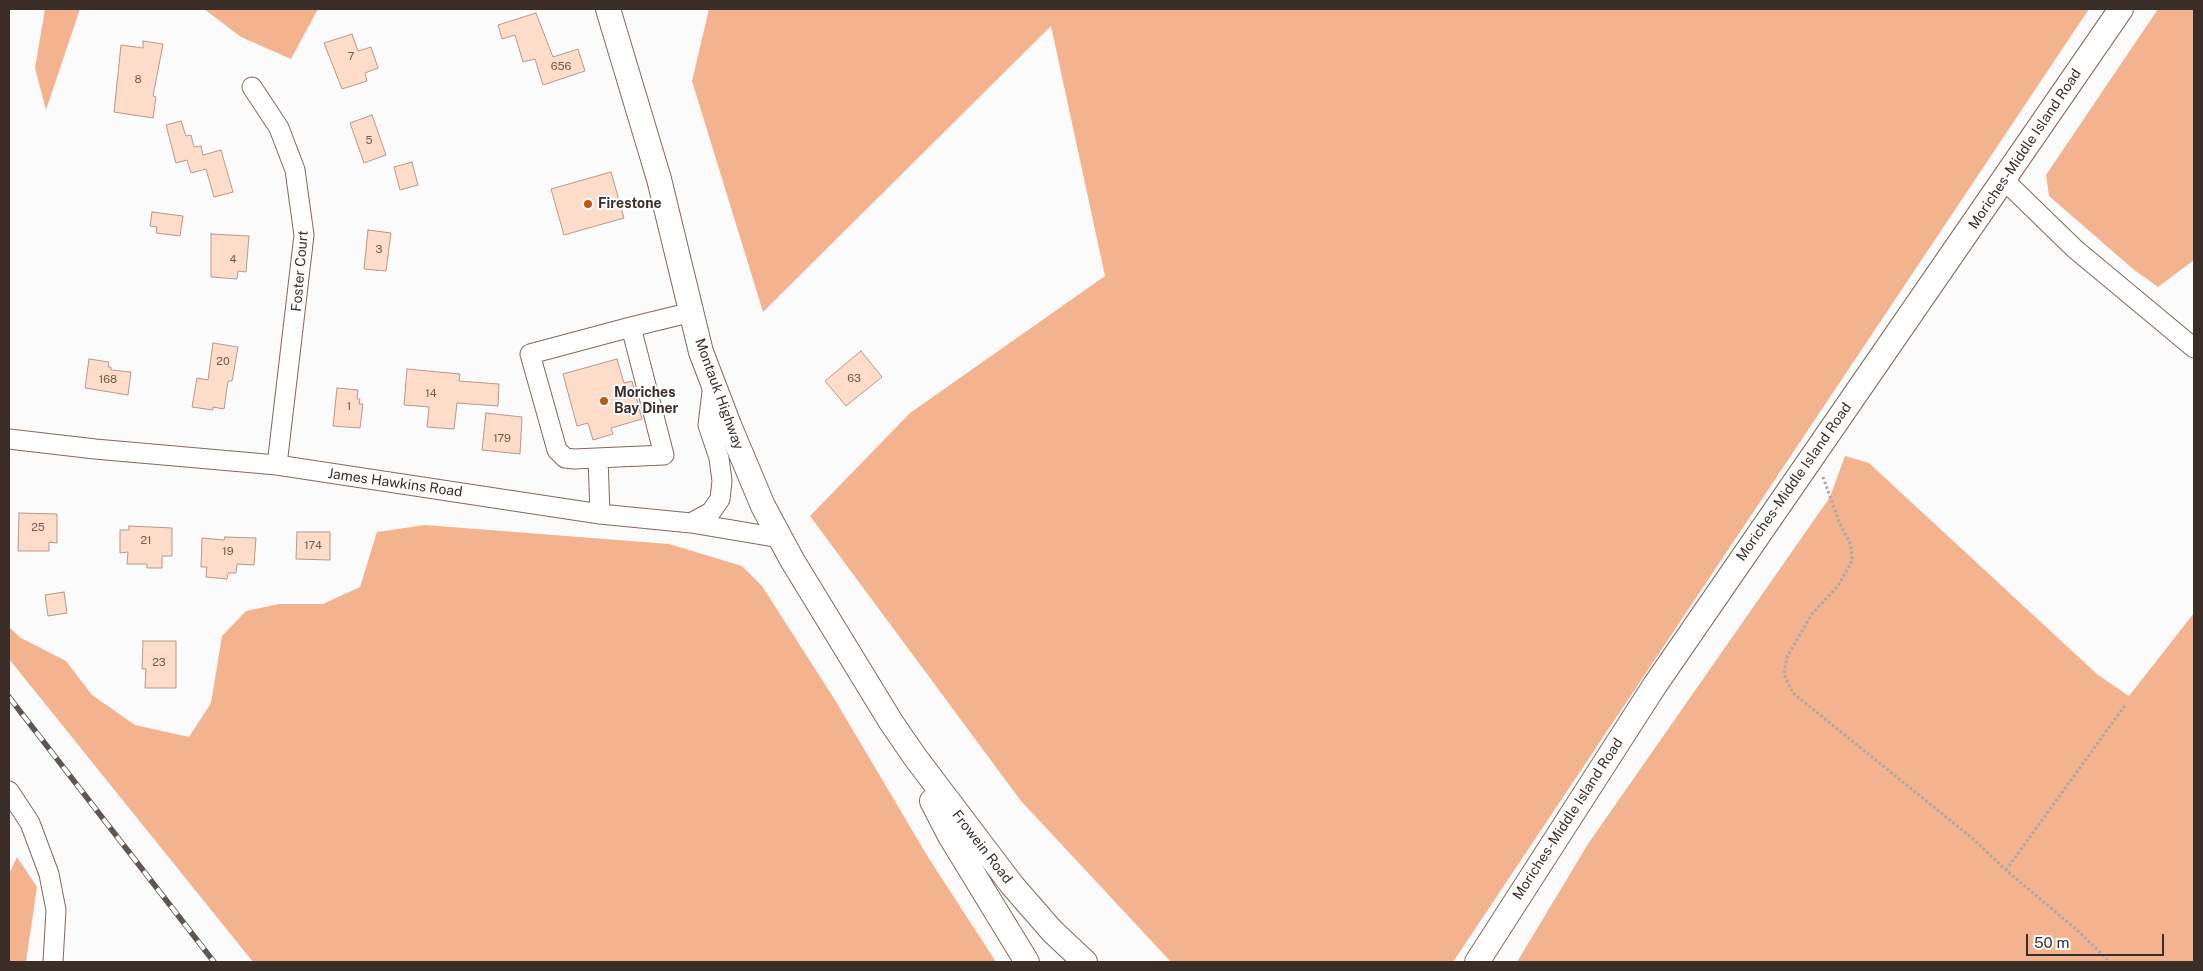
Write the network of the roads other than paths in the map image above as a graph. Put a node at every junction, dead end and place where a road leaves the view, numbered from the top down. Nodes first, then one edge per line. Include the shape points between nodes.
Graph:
1 (608, 9) edge
2 (2121, 9) edge
3 (252, 87) dead end
4 (2004, 180) junction
5 (692, 312) junction
6 (631, 327) junction
7 (2194, 348) edge
8 (713, 383) junction
9 (9, 439) edge
10 (598, 458) junction
11 (277, 465) junction
12 (600, 514) junction
13 (691, 523) junction
14 (780, 538) junction
15 (891, 722) junction
16 (9, 791) edge
17 (53, 962) edge
18 (1027, 962) edge
19 (1085, 962) edge
20 (1477, 962) edge

1 - 5 main road, Montauk Highway via 659,180
2 - 4 main road, Moriches-Middle Island Road
3 - 11 street, Foster Court via 279,128 295,170 304,235
4 - 7 street via 2075,249
4 - 20 main road, Moriches-Middle Island Road via 1655,686
5 - 6 street
5 - 8 main road, Montauk Highway via 701,352
6 - 10 street via 664,455
6 - 10 street via 530,354 557,450 566,458
8 - 13 street via 708,425 719,458 720,499 711,512
8 - 14 main road, Montauk Highway
9 - 11 street, James Hawkins Road
10 - 12 street
11 - 12 street, James Hawkins Road
12 - 13 street, James Hawkins Road
13 - 14 street, James Hawkins Road
14 - 15 main road, Montauk Highway
15 - 18 main road via 950,836
15 - 19 main road, Frowein Road via 1001,872 1052,931
16 - 17 street via 30,823 49,874 56,910

